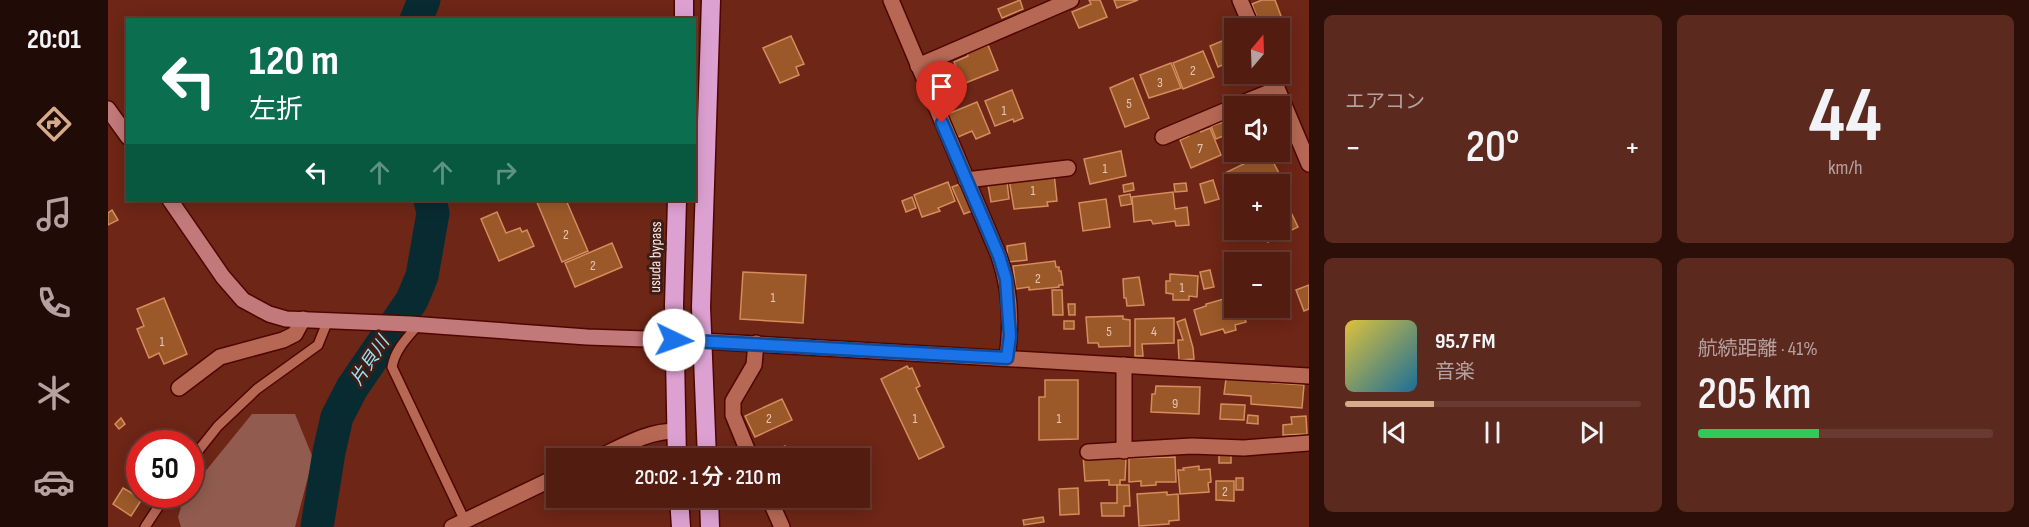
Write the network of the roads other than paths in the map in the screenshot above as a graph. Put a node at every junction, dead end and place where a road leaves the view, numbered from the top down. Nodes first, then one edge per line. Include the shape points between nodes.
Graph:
1 (684, 0) edge
2 (711, 0) edge
3 (891, 0) edge
4 (1071, 0) edge
5 (1240, 0) edge
6 (684, 18) edge
7 (1248, 18) edge
8 (918, 66) junction
9 (1275, 84) edge
10 (1277, 89) junction
11 (1261, 96) edge
12 (108, 109) edge
13 (1224, 111) edge
14 (126, 134) edge
15 (1163, 136) dead end
16 (1309, 164) edge
17 (1068, 168) dead end
18 (966, 180) junction
19 (171, 201) edge
20 (676, 201) edge
21 (303, 319) junction
22 (328, 320) junction
23 (415, 324) junction
24 (674, 340) junction
25 (703, 341) junction
26 (756, 343) junction
27 (1007, 358) junction
28 (1124, 365) junction
29 (1309, 376) edge
30 (179, 388) dead end
31 (676, 431) junction
32 (1309, 443) edge
33 (204, 444) edge
34 (619, 448) edge
35 (677, 448) edge
36 (707, 448) edge
37 (746, 448) edge
38 (1124, 451) junction
39 (1088, 452) dead end
40 (546, 482) edge
41 (157, 508) edge
42 (680, 508) edge
43 (709, 508) edge
44 (773, 508) edge
45 (458, 524) edge
46 (145, 527) edge
47 (681, 527) edge
48 (710, 527) edge
49 (782, 527) edge

1 - 6 highway
2 - 25 highway
3 - 8 street
4 - 8 street
5 - 7 street
8 - 18 street
9 - 10 street
10 - 11 street
10 - 16 street
12 - 14 main road
13 - 15 street
17 - 18 street
18 - 27 street via 1006,279 1010,336
19 - 21 main road via 243,300 268,314
20 - 24 highway, usuda bypass
21 - 22 main road
21 - 30 street via 295,333 283,340 220,357
22 - 23 main road
22 - 33 lane via 318,345 257,389
23 - 24 main road
23 - 45 lane via 392,367
24 - 25 main road
24 - 31 highway, usuda bypass
25 - 26 street
25 - 36 highway
26 - 27 street
26 - 37 street via 754,365 733,400 733,415
27 - 28 street
28 - 29 street
28 - 38 street
31 - 34 street via 649,434
31 - 35 highway, usuda bypass
32 - 38 street
38 - 39 street
40 - 45 street
41 - 46 lane
42 - 47 highway
43 - 48 highway
44 - 49 street

